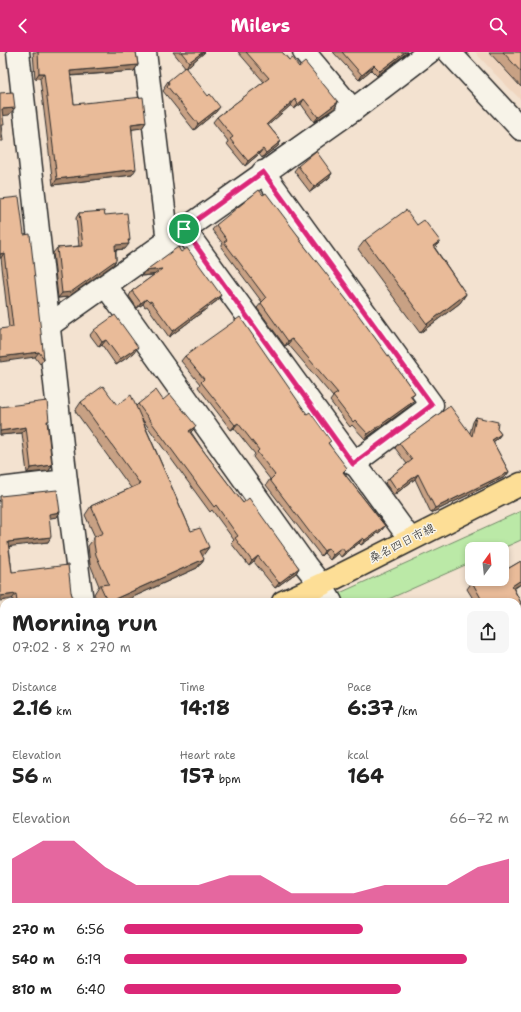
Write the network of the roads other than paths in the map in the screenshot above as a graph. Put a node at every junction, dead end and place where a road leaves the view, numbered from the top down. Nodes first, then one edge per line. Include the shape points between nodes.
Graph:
1 (18, 52) edge
2 (145, 52) edge
3 (304, 52) edge
4 (430, 52) edge
5 (449, 52) edge
6 (353, 110) junction
7 (521, 129) edge
8 (263, 172) junction
9 (176, 236) junction
10 (106, 286) junction
11 (48, 326) junction
12 (353, 464) junction
13 (66, 482) junction
14 (521, 484) edge
15 (0, 489) edge
16 (410, 539) junction
17 (326, 593) edge
18 (81, 598) edge
19 (302, 598) edge

1 - 11 street
2 - 9 street
3 - 6 street
4 - 6 street
5 - 7 street
6 - 8 street
8 - 9 street
8 - 12 street via 432,405
9 - 10 street
9 - 12 street
10 - 11 street
10 - 17 street
11 - 13 street
12 - 16 street
13 - 15 street
13 - 18 street
14 - 16 main road, 桑名四日市線
16 - 17 main road, 桑名四日市線
17 - 19 main road, 桑名四日市線

